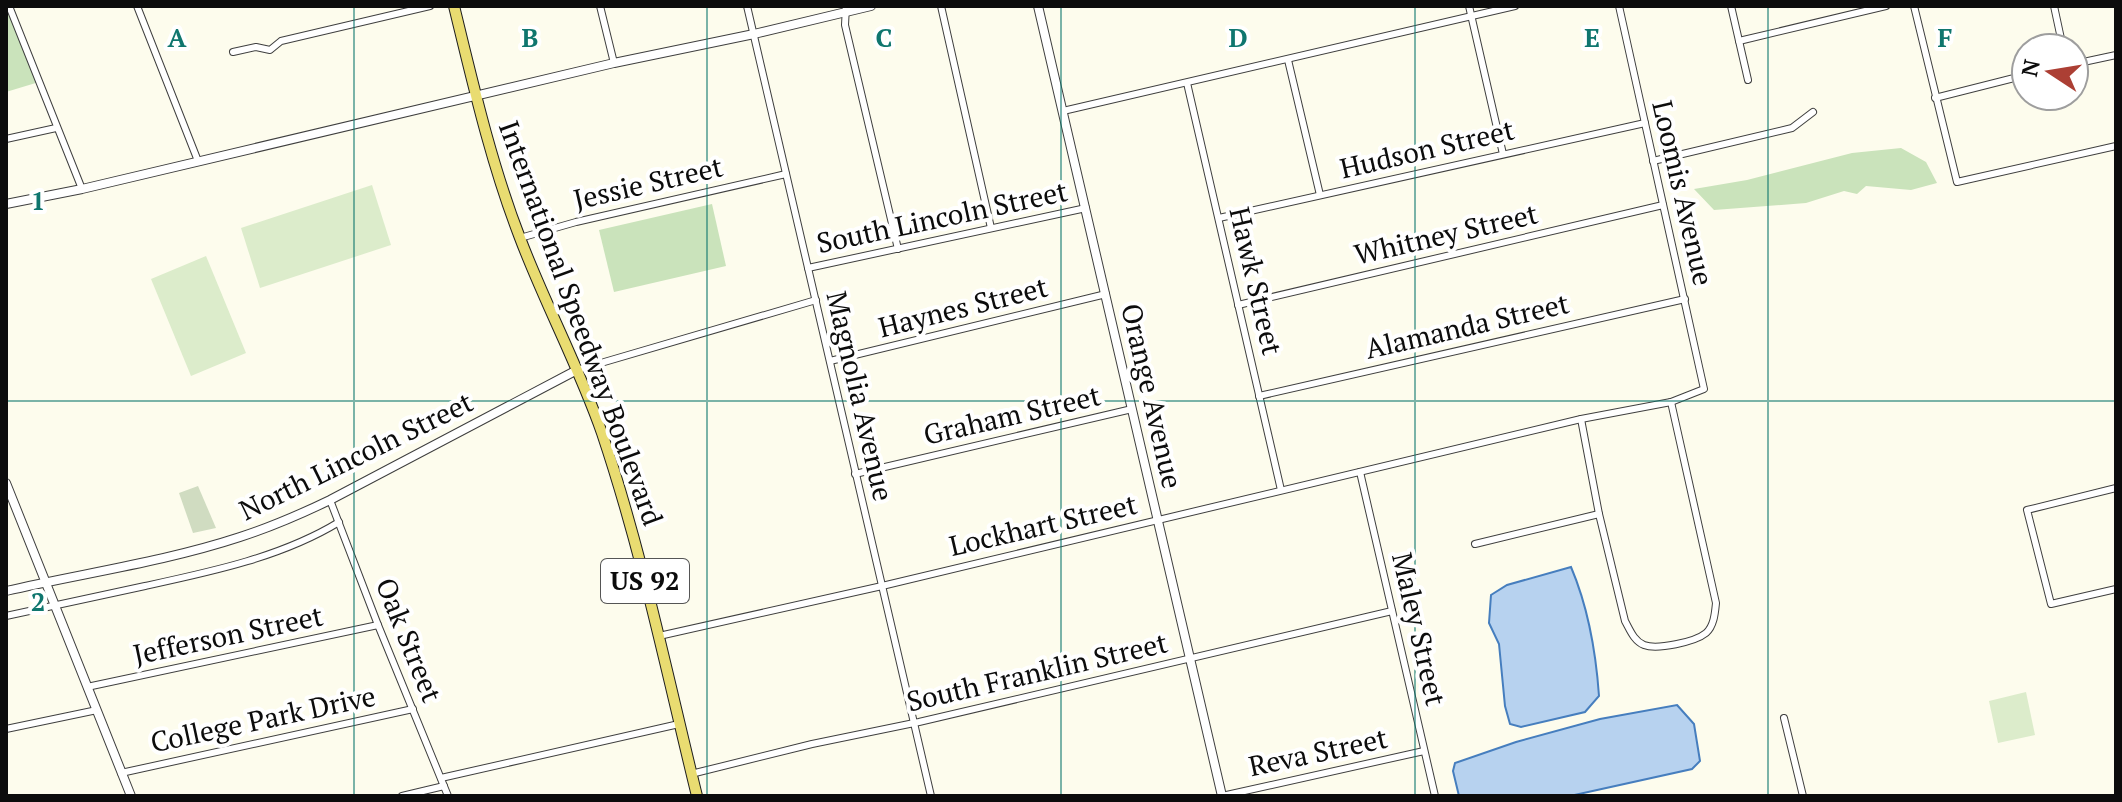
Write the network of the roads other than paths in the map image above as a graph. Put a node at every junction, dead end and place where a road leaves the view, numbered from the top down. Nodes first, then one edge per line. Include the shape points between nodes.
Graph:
1 (9, 6) edge
2 (137, 6) edge
3 (430, 6) edge
4 (454, 6) edge
5 (600, 6) edge
6 (747, 6) edge
7 (871, 6) edge
8 (941, 6) edge
9 (1038, 6) edge
10 (1469, 6) edge
11 (1515, 6) edge
12 (1619, 6) edge
13 (1731, 6) edge
14 (1886, 6) edge
15 (1914, 6) edge
16 (2054, 6) edge
17 (846, 9) edge
18 (1471, 16) junction
19 (2060, 32) edge
20 (754, 34) junction
21 (1739, 41) junction
22 (233, 52) dead end
23 (2116, 55) edge
24 (1288, 60) junction
25 (2090, 61) edge
26 (614, 63) junction
27 (2010, 79) edge
28 (1748, 80) dead end
29 (1187, 83) junction
30 (476, 95) junction
31 (1935, 98) junction
32 (1063, 111) junction
33 (1813, 112) dead end
34 (1645, 123) junction
35 (56, 128) junction
36 (6, 139) edge
37 (2116, 146) edge
38 (1503, 154) junction
39 (198, 161) junction
40 (1653, 161) junction
41 (786, 174) junction
42 (82, 189) junction
43 (1320, 195) junction
44 (6, 204) edge
45 (1663, 205) junction
46 (1086, 208) junction
47 (1219, 218) junction
48 (991, 228) junction
49 (520, 238) junction
50 (898, 249) junction
51 (808, 268) junction
52 (1106, 294) junction
53 (1685, 299) junction
54 (816, 300) junction
55 (1238, 305) junction
56 (830, 361) junction
57 (577, 370) junction
58 (1704, 389) joint
59 (1259, 396) junction
60 (1671, 402) junction
61 (1132, 409) junction
62 (1581, 419) junction
63 (1360, 472) junction
64 (855, 474) junction
65 (6, 483) edge
66 (2116, 488) edge
67 (1281, 490) junction
68 (330, 500) junction
69 (1599, 514) junction
70 (1158, 520) junction
71 (339, 522) junction
72 (1475, 544) dead end
73 (45, 582) junction
74 (882, 586) junction
75 (2116, 589) edge
76 (6, 591) edge
77 (54, 606) junction
78 (1392, 611) junction
79 (6, 616) edge
80 (378, 625) junction
81 (659, 636) junction
82 (1191, 659) junction
83 (87, 687) junction
84 (413, 709) junction
85 (97, 710) junction
86 (1784, 718) dead end
87 (914, 723) junction
88 (679, 724) junction
89 (6, 729) edge
90 (1424, 751) junction
91 (121, 773) junction
92 (691, 774) junction
93 (441, 778) junction
94 (444, 786) junction
95 (131, 796) edge
96 (402, 796) edge
97 (448, 796) edge
98 (697, 796) edge
99 (931, 796) edge
100 (1222, 796) edge
101 (1435, 796) edge
102 (1803, 796) edge

1 - 35 street
2 - 39 street
3 - 22 street via 281,41 270,50
4 - 30 main road, International Speedway Boulevard / US 92
5 - 26 street
6 - 20 street, Magnolia Avenue
7 - 17 street
8 - 48 street
9 - 32 street, Orange Avenue
10 - 18 street
11 - 18 street
12 - 34 street, Loomis Avenue
13 - 21 street
14 - 21 street
15 - 31 street
16 - 19 street
17 - 20 street
17 - 50 street via 845,25
18 - 24 street
18 - 38 street
20 - 26 street
20 - 41 street, Magnolia Avenue
21 - 28 street
23 - 25 street
24 - 29 street
24 - 43 street
26 - 30 street
27 - 31 street
29 - 32 street
29 - 47 street, Hawk Street
30 - 39 street
30 - 49 main road, International Speedway Boulevard / US 92
31 - 37 street via 1957,182
32 - 46 street, Orange Avenue
33 - 40 street via 1792,128
34 - 38 street, Hudson Street
34 - 40 street, Loomis Avenue
35 - 36 street
35 - 42 street
38 - 43 street, Hudson Street
39 - 42 street
40 - 45 street, Loomis Avenue
41 - 49 street, Jessie Street
41 - 51 street, Magnolia Avenue
42 - 44 street
43 - 47 street, Hudson Street
45 - 53 street, Loomis Avenue
45 - 55 street, Whitney Street
46 - 48 street, South Lincoln Street
46 - 52 street, Orange Avenue
47 - 55 street, Hawk Street
48 - 50 street, South Lincoln Street
49 - 57 main road, International Speedway Boulevard / US 92
50 - 51 street, South Lincoln Street
51 - 54 street, Magnolia Avenue
52 - 56 street, Haynes Street
52 - 61 street, Orange Avenue
53 - 58 street, Loomis Avenue
53 - 59 street, Alamanda Street
54 - 56 street, Magnolia Avenue
54 - 57 street, South Lincoln Street
55 - 59 street, Hawk Street
56 - 64 street, Magnolia Avenue
57 - 68 street, North Lincoln Street
57 - 81 main road, International Speedway Boulevard / US 92 via 625,507
58 - 60 street, Lockhart Street
59 - 67 street, Hawk Street
60 - 62 street, Lockhart Street
60 - 69 street via 1716,603 1706,633 1660,647 1633,637
61 - 64 street, Graham Street
61 - 70 street, Orange Avenue
62 - 63 street, Lockhart Street
62 - 69 street
63 - 67 street, Lockhart Street
63 - 78 street, Maley Street
64 - 74 street, Magnolia Avenue
65 - 73 street
66 - 75 street via 2027,510 2051,604
67 - 70 street, Lockhart Street
68 - 71 street, Oak Street
68 - 73 street, North Lincoln Street via 201,548
69 - 72 street
70 - 74 street, Lockhart Street
70 - 82 street, Orange Avenue
71 - 77 street, North Lincoln Street via 236,564
71 - 80 street, Oak Street
73 - 76 street, North Lincoln Street
73 - 77 street
74 - 81 street, Lockhart Street
74 - 87 street, Magnolia Avenue
77 - 79 street, North Lincoln Street
77 - 83 street
78 - 82 street, South Franklin Street
78 - 90 street, Maley Street
80 - 83 street, Jefferson Street
80 - 84 street, Oak Street
81 - 88 main road, International Speedway Boulevard / US 92
82 - 87 street, South Franklin Street
82 - 100 street, Orange Avenue
83 - 85 street
84 - 91 street, College Park Drive
84 - 93 street, Oak Street
85 - 89 street
85 - 91 street
86 - 102 street
87 - 92 street, South Franklin Street
87 - 99 street, Magnolia Avenue
88 - 92 main road, International Speedway Boulevard / US 92
88 - 93 street
90 - 100 street, Reva Street
90 - 101 street, Maley Street
91 - 95 street
92 - 98 main road, International Speedway Boulevard / US 92
93 - 94 street, Oak Street
94 - 96 street
94 - 97 street, Oak Street

